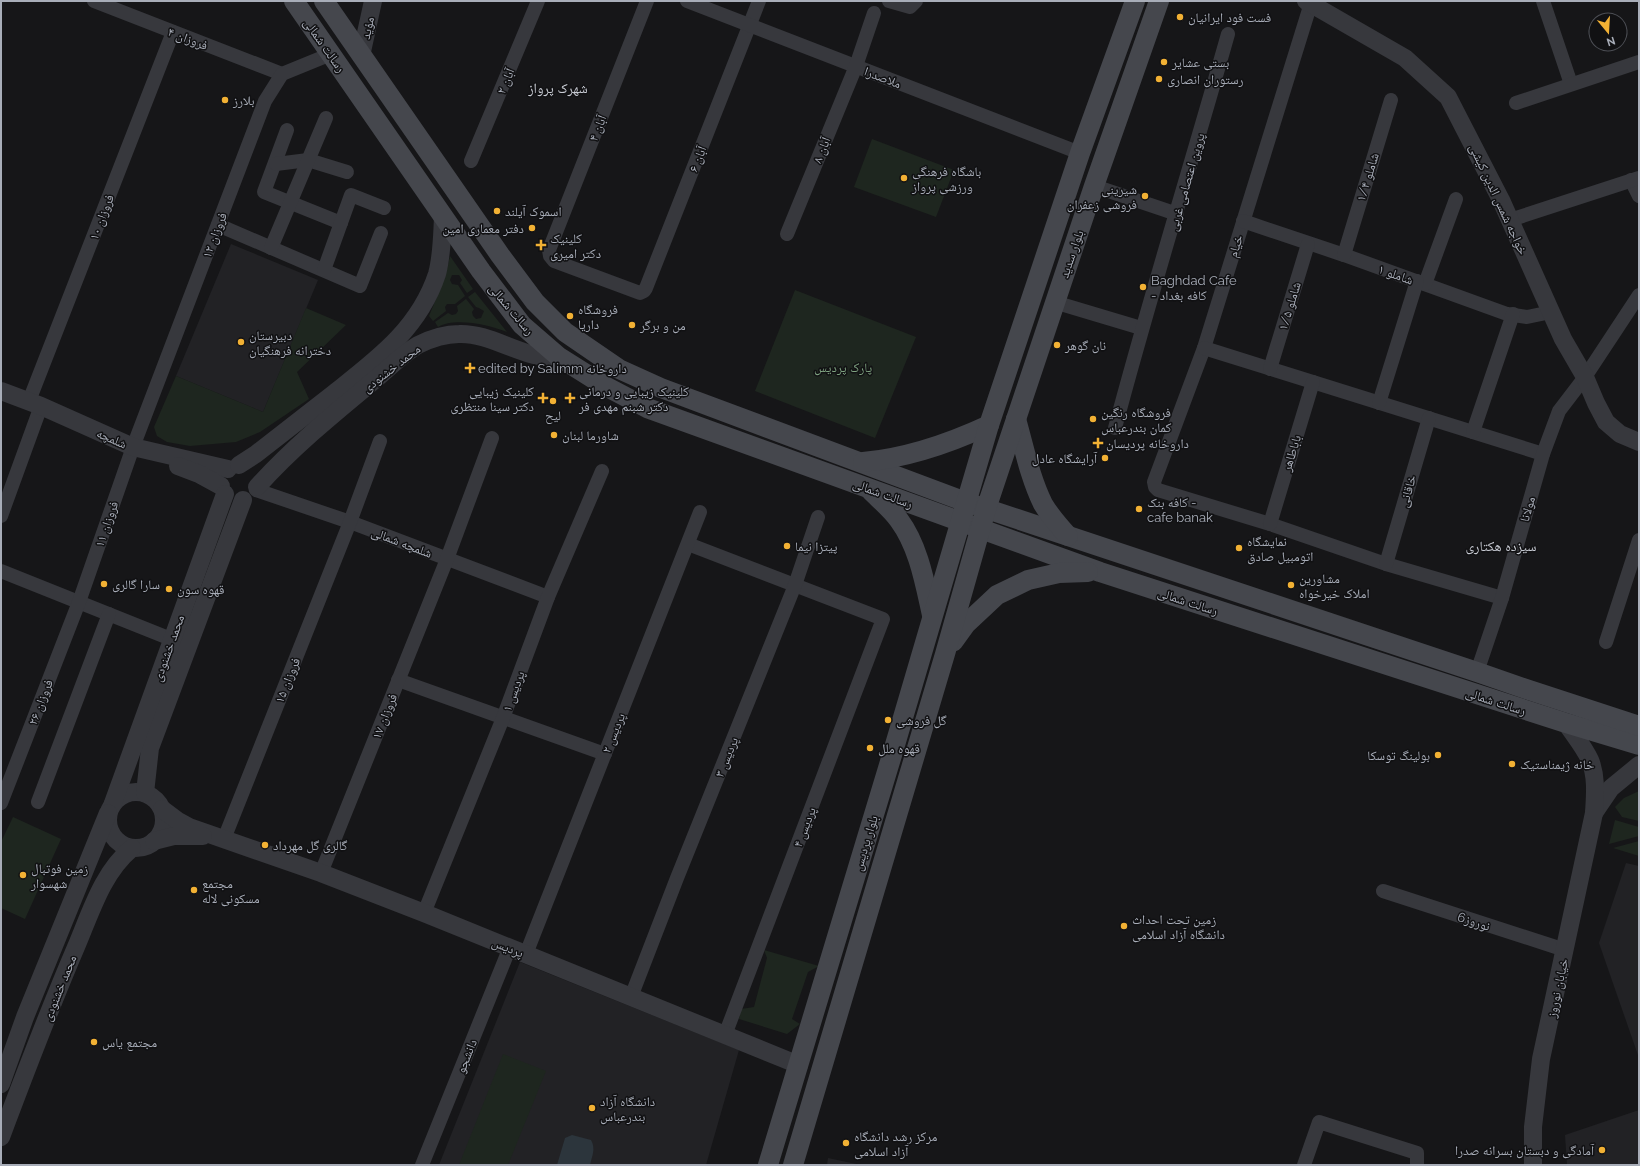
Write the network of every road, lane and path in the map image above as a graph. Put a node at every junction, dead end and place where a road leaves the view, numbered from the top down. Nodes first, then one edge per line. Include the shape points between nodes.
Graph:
1 (94, 1) edge
2 (294, 1) edge
3 (324, 1) edge
4 (373, 1) edge
5 (538, 1) edge
6 (647, 1) edge
7 (687, 1) edge
8 (759, 1) edge
9 (889, 1) edge
10 (916, 1) edge
11 (1135, 1) edge
12 (1159, 1) edge
13 (1544, 1) edge
14 (1308, 2) edge
15 (874, 13) dead end
16 (750, 26) junction
17 (173, 32) junction
18 (1228, 34) dead end
19 (331, 54) junction
20 (361, 56) junction
21 (1639, 62) edge
22 (856, 66) junction
23 (282, 74) junction
24 (1571, 84) junction
25 (1391, 100) dead end
26 (1516, 103) dead end
27 (326, 118) dead end
28 (287, 130) dead end
29 (1080, 153) junction
30 (308, 160) junction
31 (471, 161) dead end
32 (276, 164) junction
33 (347, 172) dead end
34 (1635, 179) edge
35 (1094, 186) junction
36 (1639, 196) edge
37 (1456, 199) dead end
38 (290, 203) junction
39 (384, 208) dead end
40 (1177, 214) junction
41 (443, 217) junction
42 (1510, 220) junction
43 (1243, 221) junction
44 (341, 222) junction
45 (218, 225) junction
46 (381, 233) dead end
47 (787, 234) dead end
48 (1308, 244) junction
49 (271, 248) junction
50 (1344, 255) junction
51 (324, 270) junction
52 (1421, 283) junction
53 (644, 291) joint
54 (1639, 295) edge
55 (1054, 302) junction
56 (1551, 312) junction
57 (1513, 314) junction
58 (411, 324) junction
59 (1141, 328) junction
60 (428, 341) junction
61 (1204, 348) junction
62 (558, 358) junction
63 (1270, 369) junction
64 (1585, 378) junction
65 (1313, 382) junction
66 (1, 391) edge
67 (1379, 403) junction
68 (35, 404) junction
69 (1429, 418) junction
70 (1016, 419) junction
71 (988, 425) junction
72 (1115, 428) dead end
73 (1473, 432) junction
74 (492, 438) dead end
75 (380, 441) dead end
76 (1639, 442) edge
77 (133, 447) junction
78 (981, 451) junction
79 (1543, 454) junction
80 (1002, 459) junction
81 (859, 463) junction
82 (234, 467) junction
83 (602, 471) dead end
84 (911, 482) junction
85 (868, 488) junction
86 (223, 490) junction
87 (252, 493) junction
88 (903, 500) junction
89 (966, 502) junction
90 (986, 509) junction
91 (700, 512) dead end
92 (1, 516) edge
93 (818, 517) dead end
94 (961, 521) junction
95 (350, 522) junction
96 (1032, 524) junction
97 (1270, 524) junction
98 (979, 529) junction
99 (1068, 536) junction
100 (1639, 540) edge
101 (688, 544) junction
102 (1024, 545) junction
103 (448, 559) junction
104 (1386, 564) junction
105 (1, 572) edge
106 (1100, 572) junction
107 (795, 585) junction
108 (548, 597) junction
109 (1502, 598) junction
110 (79, 602) junction
111 (109, 614) junction
112 (932, 616) junction
113 (171, 639) junction
114 (1606, 642) dead end
115 (945, 654) junction
116 (1477, 672) junction
117 (914, 676) junction
118 (398, 680) junction
119 (936, 684) junction
120 (503, 718) junction
121 (1566, 724) junction
122 (1639, 726) edge
123 (1639, 745) edge
124 (605, 754) junction
125 (1639, 765) edge
126 (145, 793) junction
127 (38, 802) dead end
128 (1, 803) edge
129 (110, 808) junction
130 (162, 809) junction
131 (1594, 813) junction
132 (219, 837) junction
133 (154, 841) junction
134 (132, 848) junction
135 (321, 872) junction
136 (1383, 892) dead end
137 (424, 913) junction
138 (1565, 950) junction
139 (518, 951) junction
140 (631, 997) junction
141 (725, 1035) junction
142 (799, 1065) junction
143 (1, 1084) edge
144 (1, 1137) edge
145 (422, 1165) edge
146 (768, 1165) edge
147 (793, 1165) edge
148 (1304, 1165) edge
149 (1417, 1165) edge
150 (1533, 1165) edge

1 - 17 street, فروزان ۴
2 - 19 main road, رسالت شمالی
3 - 20 main road, رسالت شمالی
4 - 20 street, مؤید
5 - 31 street, آبان ۲
6 - 53 street, آبان ۴ via 549,250 554,261 640,293
7 - 16 street, ملاصدرا
8 - 16 street, آبان ۶
9 - 10 street via 910,7
11 - 29 main road, بلوار سدید
12 - 35 main road, بلوار سدید
13 - 24 street
14 - 42 street, خواجه شمس الدين كيشی via 1405,58 1448,97
14 - 43 street, خیام
15 - 22 street, آبان ۸
16 - 22 street, ملاصدرا
16 - 53 street, آبان ۶
17 - 23 street, فروزان ۴
17 - 68 street, فروزان ۱۰
18 - 40 street, پروین اعتصامی غربی
19 - 23 street
19 - 41 main road, رسالت شمالی
20 - 81 main road, رسالت شمالی via 509,268 535,302 565,332 619,369 661,388
21 - 24 street
22 - 29 street, ملاصدرا
22 - 47 street, آبان ۸
23 - 45 street, فروزان ۱۲ via 265,101
24 - 26 street
25 - 50 street, شاملو ۱/۴
27 - 30 street
28 - 32 street
29 - 71 main road, بلوار سدید
30 - 32 street
30 - 33 street
30 - 38 street
32 - 38 street via 264,192
34 - 36 street
34 - 42 street
35 - 40 street
35 - 55 main road, بلوار سدید
37 - 52 street
38 - 44 street
38 - 49 street
39 - 44 street via 351,196
40 - 59 street, پروین اعتصامی غربی
41 - 58 street, محمد خشنودی via 437,274
41 - 62 main road, رسالت شمالی via 522,325
42 - 56 street, خواجه شمس الدين كيشی
43 - 48 street, شاملو ۱
43 - 61 street, خیام
44 - 51 street
45 - 49 street
45 - 77 street, فروزان ۱۲
46 - 51 street via 360,286
48 - 50 street, شاملو ۱
48 - 63 street, شاملو ۱/۵
49 - 51 street
50 - 52 street, شاملو ۱
52 - 57 street, شاملو ۱
52 - 67 street
54 - 64 street, مولانا
55 - 59 street
55 - 70 main road, بلوار سدید
56 - 57 street, شاملو ۱ via 1527,317
56 - 64 street, خواجه شمس الدين كيشی
57 - 73 street
58 - 60 street via 423,324 428,330
58 - 82 street, محمد خشنودی via 397,340 364,368 256,454
59 - 72 street, پروین اعتصامی غربی
60 - 62 street, محمد خشنودی via 447,335 470,335 534,355
60 - 87 street, محمد خشنودی via 412,350 343,407 276,466
61 - 63 street
61 - 97 street, خیام via 1154,482 1155,487
62 - 85 main road, رسالت شمالی via 647,408
63 - 65 street
64 - 76 street, خواجه شمس الدين كيشی via 1606,422 1620,434
64 - 79 street, مولانا via 1559,411
65 - 67 street
65 - 97 street, باباطاهر
66 - 68 street, شلمچه
67 - 69 street
68 - 77 street, شلمچه
68 - 92 street, فروزان ۱۰
69 - 73 street
69 - 104 street, خاقانی
70 - 80 main road, بلوار سدید
70 - 99 main road via 1032,476 1044,505
71 - 78 main road, بلوار سدید
71 - 81 main road via 942,445 896,458
73 - 79 street
74 - 103 street, فروزان ۱۷
75 - 95 street, فروزان ۱۵
77 - 82 street, شلمچه
77 - 86 street via 199,474
77 - 110 street, فروزان ۱۱
78 - 80 main road
78 - 89 main road, بلوار سدید
79 - 109 street, مولانا
80 - 90 main road, بلوار سدید
81 - 84 main road, رسالت شمالی
82 - 86 street via 224,473
82 - 87 street via 246,466 252,470 257,480
83 - 108 street, پردیس ۱
84 - 88 main road
84 - 89 main road, رسالت شمالی
85 - 88 main road, رسالت شمالی
85 - 112 main road via 899,520 913,546
86 - 87 street via 234,500
86 - 113 street, محمد خشنودی
87 - 95 street, شلمچه شمالی
87 - 126 street, محمد خشنودی via 150,748
88 - 94 main road, رسالت شمالی
89 - 90 main road, رسالت شمالی
89 - 94 main road, بلوار سدید
90 - 96 main road, رسالت شمالی
90 - 98 main road, بلوار سدید
91 - 101 street, پردیس ۲
93 - 107 street, پردیس ۳
94 - 98 main road, رسالت شمالی
94 - 112 main road, بلوار پردیس
95 - 103 street, شلمچه شمالی
95 - 132 street, فروزان ۱۵
96 - 99 main road, رسالت شمالی
96 - 102 main road
97 - 104 street
98 - 102 main road, رسالت شمالی
98 - 115 main road, بلوار پردیس
99 - 116 main road, رسالت شمالی
100 - 114 street
101 - 107 street
101 - 124 street, پردیس ۲
102 - 106 main road, رسالت شمالی
103 - 108 street, شلمچه شمالی
103 - 118 street, فروزان ۱۷
104 - 109 street
105 - 110 street
106 - 115 main road via 1058,573 1028,580 997,594 966,624
106 - 121 main road, رسالت شمالی
107 - 140 street, پردیس ۳
107 - 141 street, پردیس ۴ via 883,619
108 - 120 street, پردیس ۱
109 - 116 street, مولانا
110 - 111 street
110 - 128 street, فروزان ۲۶
111 - 113 street
111 - 127 street
112 - 117 main road, بلوار پردیس
113 - 129 street, محمد خشنودی
115 - 119 main road, بلوار پردیس
116 - 122 main road, رسالت شمالی
117 - 119 main road
117 - 142 main road, بلوار پردیس
118 - 120 street
118 - 135 street, فروزان ۱۷
119 - 147 main road, بلوار پردیس
120 - 124 street
120 - 137 street, پردیس ۱
121 - 123 main road, رسالت شمالی
121 - 131 street, خیابان نوروز via 1590,761 1595,787
124 - 139 street, پردیس ۲
125 - 131 street, خیابان نوروز via 1611,788
126 - 129 street via 127,793 119,797
126 - 130 street via 158,802
129 - 134 street via 107,823 113,836 123,845
129 - 143 street, محمد خشنودی
130 - 132 street, پردیس via 188,827
130 - 133 street via 163,826
131 - 138 street, خیابان نوروز
132 - 133 street via 174,836
132 - 135 street, پردیس
133 - 134 street via 140,848
134 - 144 street, محمد خشنودی via 120,858 105,879 56,994
135 - 137 street, پردیس
136 - 138 street, نوروز6
137 - 139 street, پردیس
138 - 150 street, خیابان نوروز via 1541,1059 1533,1127
139 - 140 street, پردیس
139 - 145 street, دانشجو
140 - 141 street, پردیس
141 - 142 street, پردیس
142 - 146 main road, بلوار پردیس
148 - 149 street via 1319,1122 1417,1153

